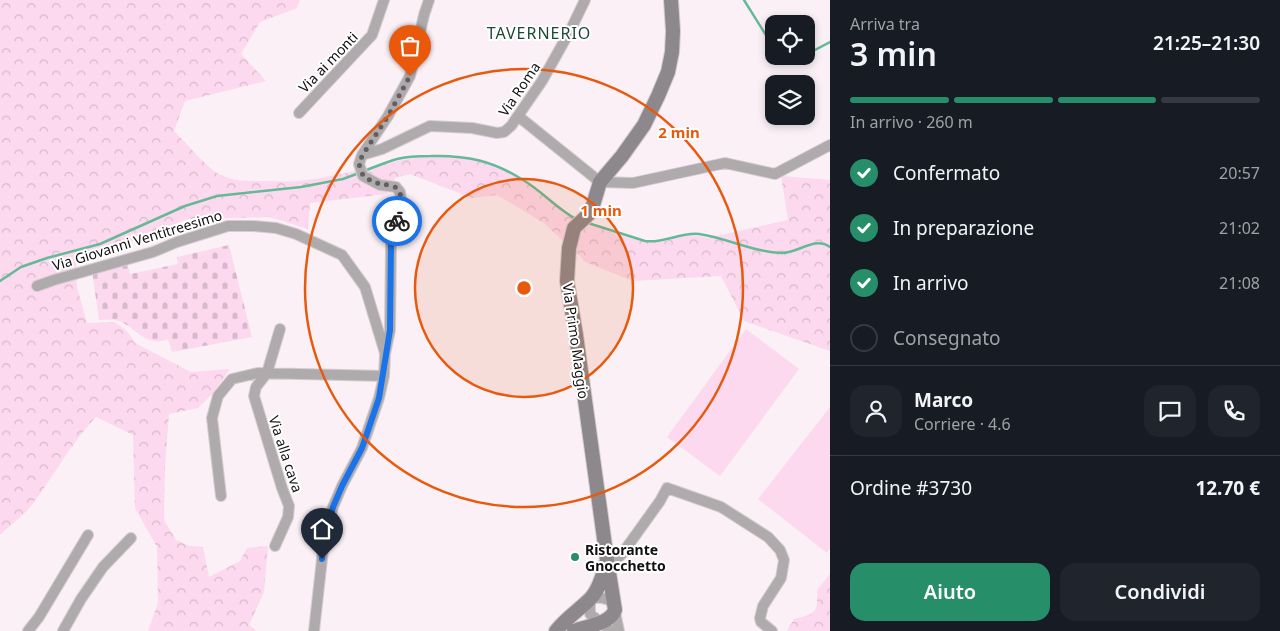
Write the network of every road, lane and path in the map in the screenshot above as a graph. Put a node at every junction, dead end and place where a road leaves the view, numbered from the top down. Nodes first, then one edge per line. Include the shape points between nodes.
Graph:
1 (384, 0) edge
2 (430, 0) edge
3 (585, 0) edge
4 (671, 0) edge
5 (299, 113) dead end
6 (518, 116) junction
7 (830, 145) edge
8 (361, 160) junction
9 (600, 182) junction
10 (37, 286) dead end
11 (280, 329) dead end
12 (385, 354) junction
13 (267, 373) junction
14 (384, 376) junction
15 (221, 496) dead end
16 (88, 535) dead end
17 (131, 538) dead end
18 (276, 546) dead end
19 (607, 560) junction
20 (590, 599) junction
21 (615, 607) junction
22 (606, 627) edge
23 (28, 631) edge
24 (64, 631) edge
25 (314, 631) edge
26 (556, 631) edge
27 (574, 631) edge
28 (619, 631) edge
29 (772, 631) edge

1 - 5 street, Via ai monti via 372,35
2 - 8 street via 410,76
3 - 6 street, Via Roma via 553,63
4 - 9 street, Via Primo Maggio via 672,52 662,88 644,125
6 - 8 street, Via Roma via 504,132 496,133 430,126
6 - 9 street
7 - 9 street via 775,174 725,163 633,183
8 - 12 street via 364,176 380,185 396,187 401,199 391,244 390,330
9 - 19 street, Via Primo Maggio via 591,212 574,228 567,281
10 - 12 street, Via Giovanni Ventitreesimo via 228,226 276,228 342,255 365,287
11 - 13 street, Via alla cava
12 - 14 street
13 - 14 street
13 - 15 street via 232,379 218,396 212,418
13 - 18 street, Via alla cava via 255,390 254,399 289,511
14 - 25 street via 362,448 333,507 324,541
16 - 23 street
17 - 24 street via 103,567
19 - 20 street, Via Primo Maggio via 602,580
19 - 21 street, Via Primo Maggio
19 - 29 street via 622,554 667,488 721,507 768,537 780,550 784,560 781,578 763,606 760,618
20 - 21 street via 600,598
20 - 22 street via 590,614
20 - 26 street, Via Primo Maggio
21 - 22 street
21 - 28 street
22 - 27 street

